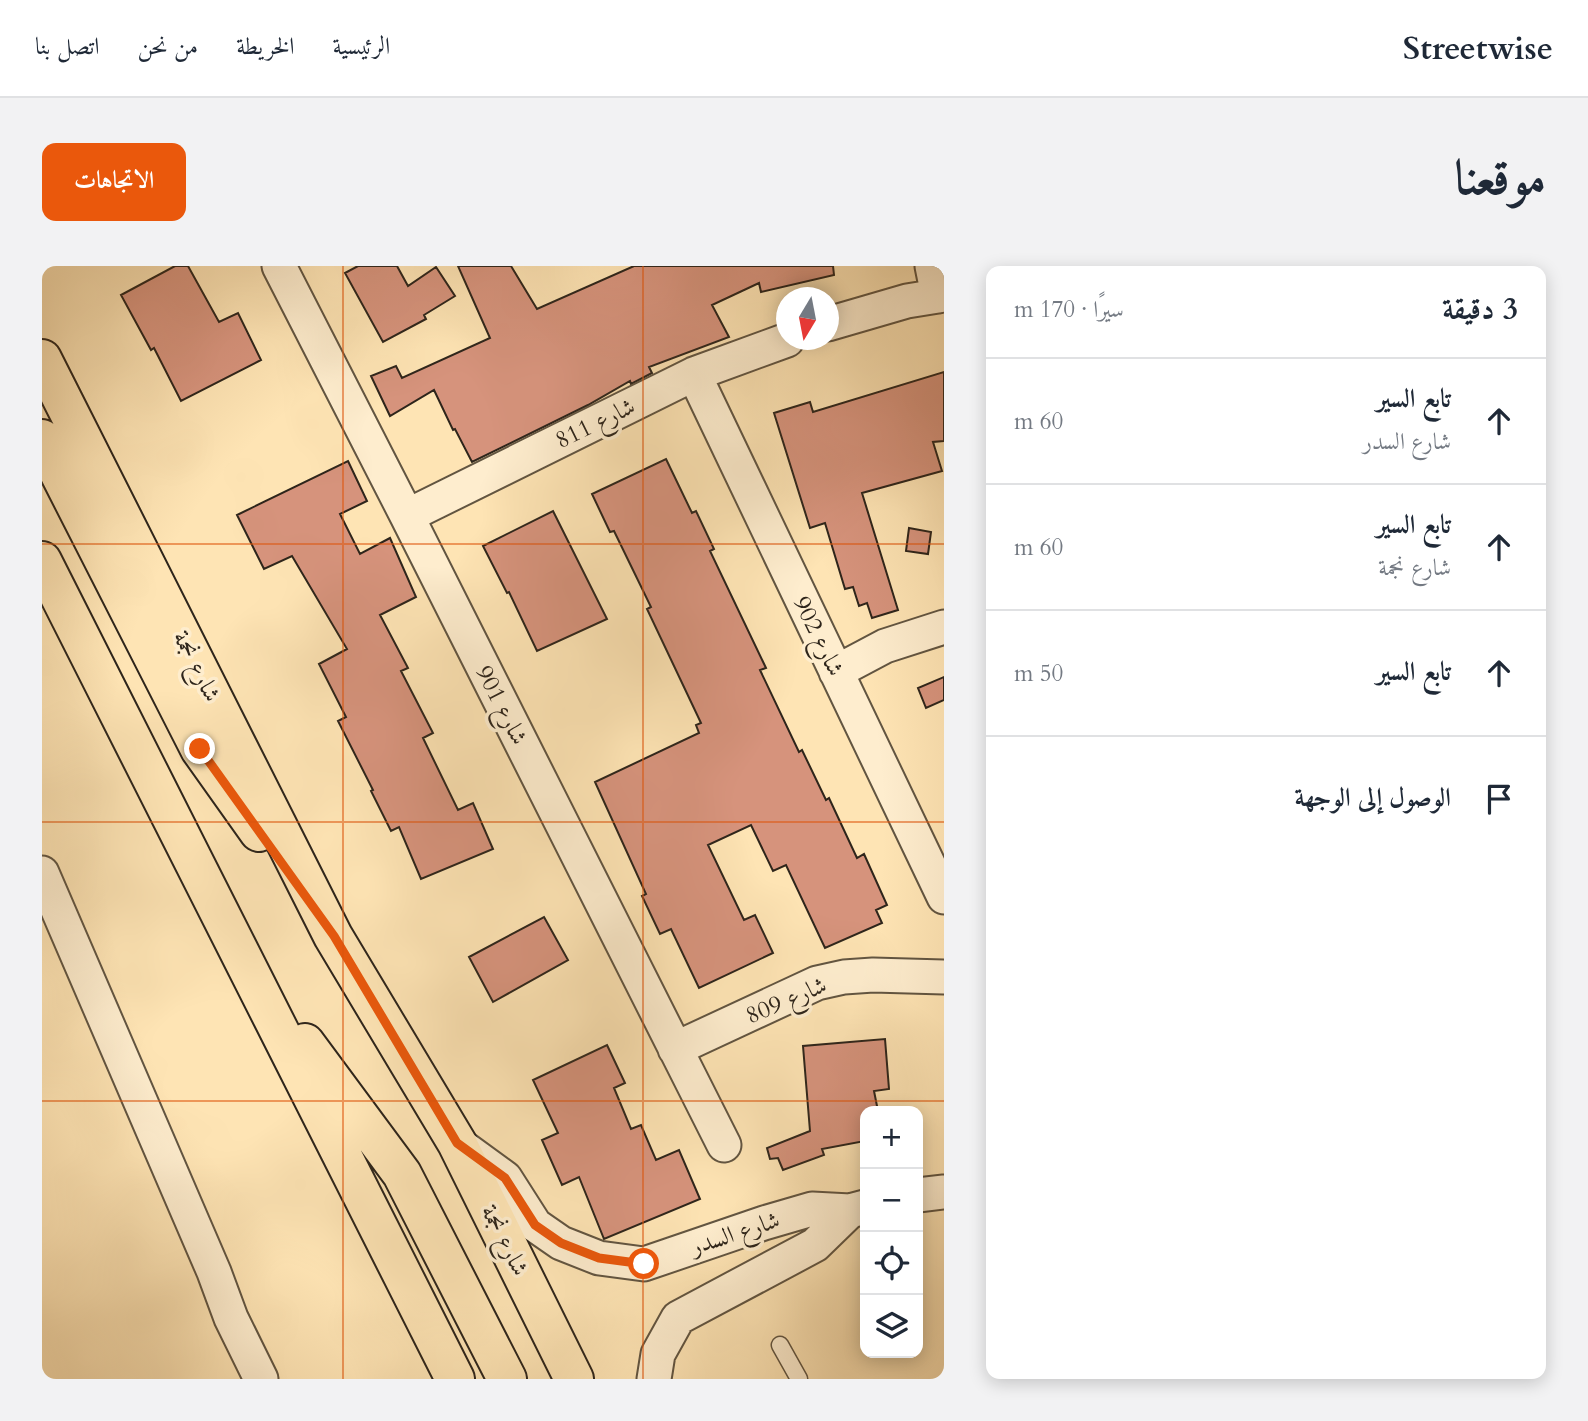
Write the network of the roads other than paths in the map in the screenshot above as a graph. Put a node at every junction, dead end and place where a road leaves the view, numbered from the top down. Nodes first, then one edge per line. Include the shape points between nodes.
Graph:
1 (279, 266) edge
2 (938, 286) edge
3 (839, 321) edge
4 (776, 344) edge
5 (42, 359) edge
6 (694, 374) junction
7 (42, 439) edge
8 (407, 516) junction
9 (42, 561) edge
10 (944, 626) edge
11 (836, 672) junction
12 (42, 873) edge
13 (944, 897) edge
14 (334, 936) junction
15 (240, 954) junction
16 (944, 977) edge
17 (675, 1049) junction
18 (457, 1143) junction
19 (724, 1145) dead end
20 (944, 1192) edge
21 (923, 1194) edge
22 (858, 1209) edge
23 (780, 1345) dead end
24 (261, 1379) edge
25 (456, 1379) edge
26 (507, 1379) edge
27 (574, 1379) edge
28 (654, 1379) edge
29 (799, 1379) edge

1 - 8 street, شارع 901
2 - 3 street via 907,301
4 - 6 street, شارع 811
5 - 14 main road, شارع نجمة
6 - 8 street, شارع 811
6 - 11 street, شارع 902
7 - 14 main road via 200,749
8 - 17 street, شارع 901
9 - 15 main road
10 - 11 street via 886,646
11 - 13 street, شارع 902
12 - 24 street
14 - 18 main road, شارع نجمة
15 - 25 main road
15 - 26 main road via 402,1174
16 - 17 street, شارع 809 via 844,976 817,983
17 - 19 street, شارع 901
18 - 22 street, شارع السدر via 505,1178 535,1225 561,1243 599,1258 644,1264 813,1209
18 - 27 main road, شارع نجمة
20 - 21 street
22 - 28 street, شارع السدر via 815,1245 677,1318 658,1354
23 - 29 lane

